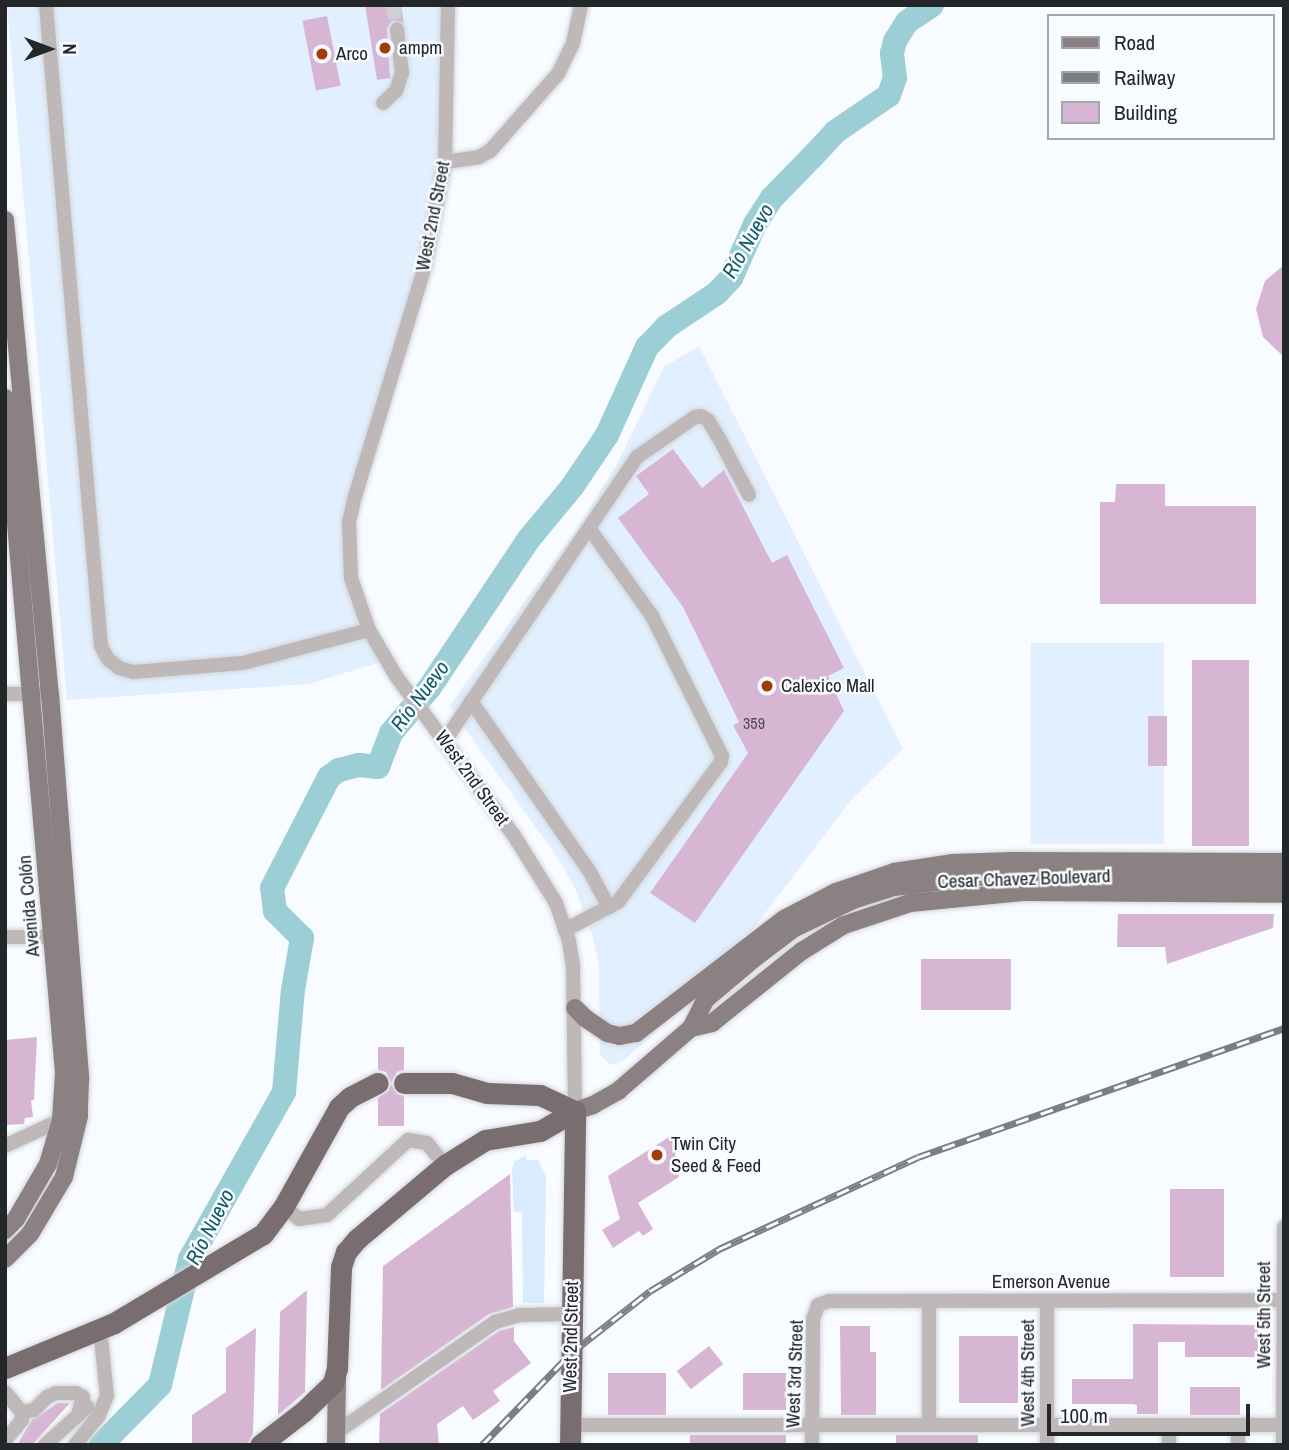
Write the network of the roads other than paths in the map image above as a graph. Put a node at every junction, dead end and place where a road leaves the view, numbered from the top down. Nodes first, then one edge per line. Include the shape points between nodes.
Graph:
1 (46, 5) edge
2 (448, 5) edge
3 (581, 5) edge
4 (397, 29) tunnel mouth
5 (383, 103) dead end
6 (445, 162) junction
7 (5, 220) edge
8 (5, 398) edge
9 (750, 495) dead end
10 (589, 527) junction
11 (369, 630) junction
12 (5, 694) edge
13 (41, 694) junction
14 (471, 701) junction
15 (446, 739) junction
16 (1284, 862) edge
17 (1284, 876) edge
18 (1284, 894) edge
19 (609, 907) junction
20 (565, 930) junction
21 (5, 937) edge
22 (52, 937) junction
23 (575, 1008) junction
24 (691, 1028) junction
25 (378, 1083) dead end
26 (404, 1083) dead end
27 (575, 1111) junction
28 (61, 1120) junction
29 (5, 1146) edge
30 (445, 1165) junction
31 (284, 1206) junction
32 (1284, 1227) edge
33 (5, 1230) edge
34 (5, 1259) edge
35 (1284, 1300) edge
36 (929, 1301) junction
37 (1047, 1301) junction
38 (818, 1305) joint
39 (571, 1314) junction
40 (107, 1325) junction
41 (5, 1367) edge
42 (337, 1368) junction
43 (5, 1392) edge
44 (107, 1396) junction
45 (79, 1411) junction
46 (22, 1412) junction
47 (812, 1425) junction
48 (929, 1425) junction
49 (1047, 1425) junction
50 (1169, 1425) junction
51 (1238, 1425) junction
52 (1283, 1425) edge
53 (570, 1435) edge
54 (337, 1438) edge
55 (5, 1440) edge
56 (45, 1445) edge
57 (75, 1445) edge
58 (260, 1445) edge
59 (812, 1445) edge
60 (1048, 1445) edge
61 (1169, 1445) edge
62 (1238, 1445) edge
63 (1283, 1445) edge

1 - 11 street via 102,646 108,659 133,672 243,663
2 - 6 street, West 2nd Street
3 - 6 street via 573,43 558,74 490,151
4 - 5 street via 402,72 396,91
6 - 11 street, West 2nd Street via 425,266 349,523 351,578
7 - 13 main road
8 - 13 main road, Avenida Colón
9 - 10 street via 708,420 695,417 637,457
10 - 14 street
10 - 19 street via 652,616 722,756 627,890
11 - 15 street, West 2nd Street via 397,676
12 - 13 street
13 - 22 main road, Avenida Colón
13 - 34 main road, Avenida Colón via 80,1079 79,1116 64,1177 30,1234
14 - 15 street
14 - 19 street via 590,872
15 - 20 street, West 2nd Street via 547,886
16 - 23 main road via 1012,861 894,872 836,892 784,919 636,1033 620,1036 607,1032
17 - 24 main road, Cesar Chavez Boulevard via 987,876 894,887 853,900 793,929 706,999
18 - 24 main road, Cesar Chavez Boulevard via 1022,892 910,903 844,925 802,951 712,1023
19 - 20 street
20 - 23 street, West 2nd Street
21 - 22 street
22 - 28 main road, Avenida Colón via 64,1073
23 - 27 street, West 2nd Street
24 - 27 main road, Cesar Chavez Boulevard via 618,1091
25 - 31 highway via 339,1107
26 - 27 highway via 452,1083 487,1093 540,1095
27 - 30 highway, Cesar Chavez Boulevard via 540,1131 485,1140
27 - 39 highway, West 2nd Street
28 - 29 street
28 - 33 main road, Avenida Colón via 48,1164
30 - 31 street via 427,1143 408,1140 327,1216 299,1220
30 - 42 highway, Cesar Chavez Boulevard via 346,1252 338,1280
31 - 40 highway via 263,1234
32 - 35 street, West 5th Street
35 - 37 street, Emerson Avenue
35 - 52 street, West 5th Street
36 - 37 street, Emerson Avenue
36 - 38 street, Emerson Avenue via 829,1301
36 - 48 street
37 - 49 street, West 4th Street
38 - 47 street, West 3rd Street via 813,1319
39 - 53 highway, West 2nd Street
39 - 54 street via 519,1315 495,1322
40 - 41 highway
40 - 44 street
42 - 54 main road
42 - 58 highway via 330,1388
43 - 46 street
44 - 45 street
44 - 57 street via 98,1417
45 - 46 street via 83,1397 76,1392 56,1393
45 - 56 street
46 - 55 street via 22,1420
47 - 48 street
47 - 53 street
47 - 59 street, West 3rd Street
48 - 49 street
49 - 50 street
49 - 60 street, West 4th Street
50 - 51 street
50 - 61 street
51 - 52 street
51 - 62 street
52 - 63 street, West 5th Street

